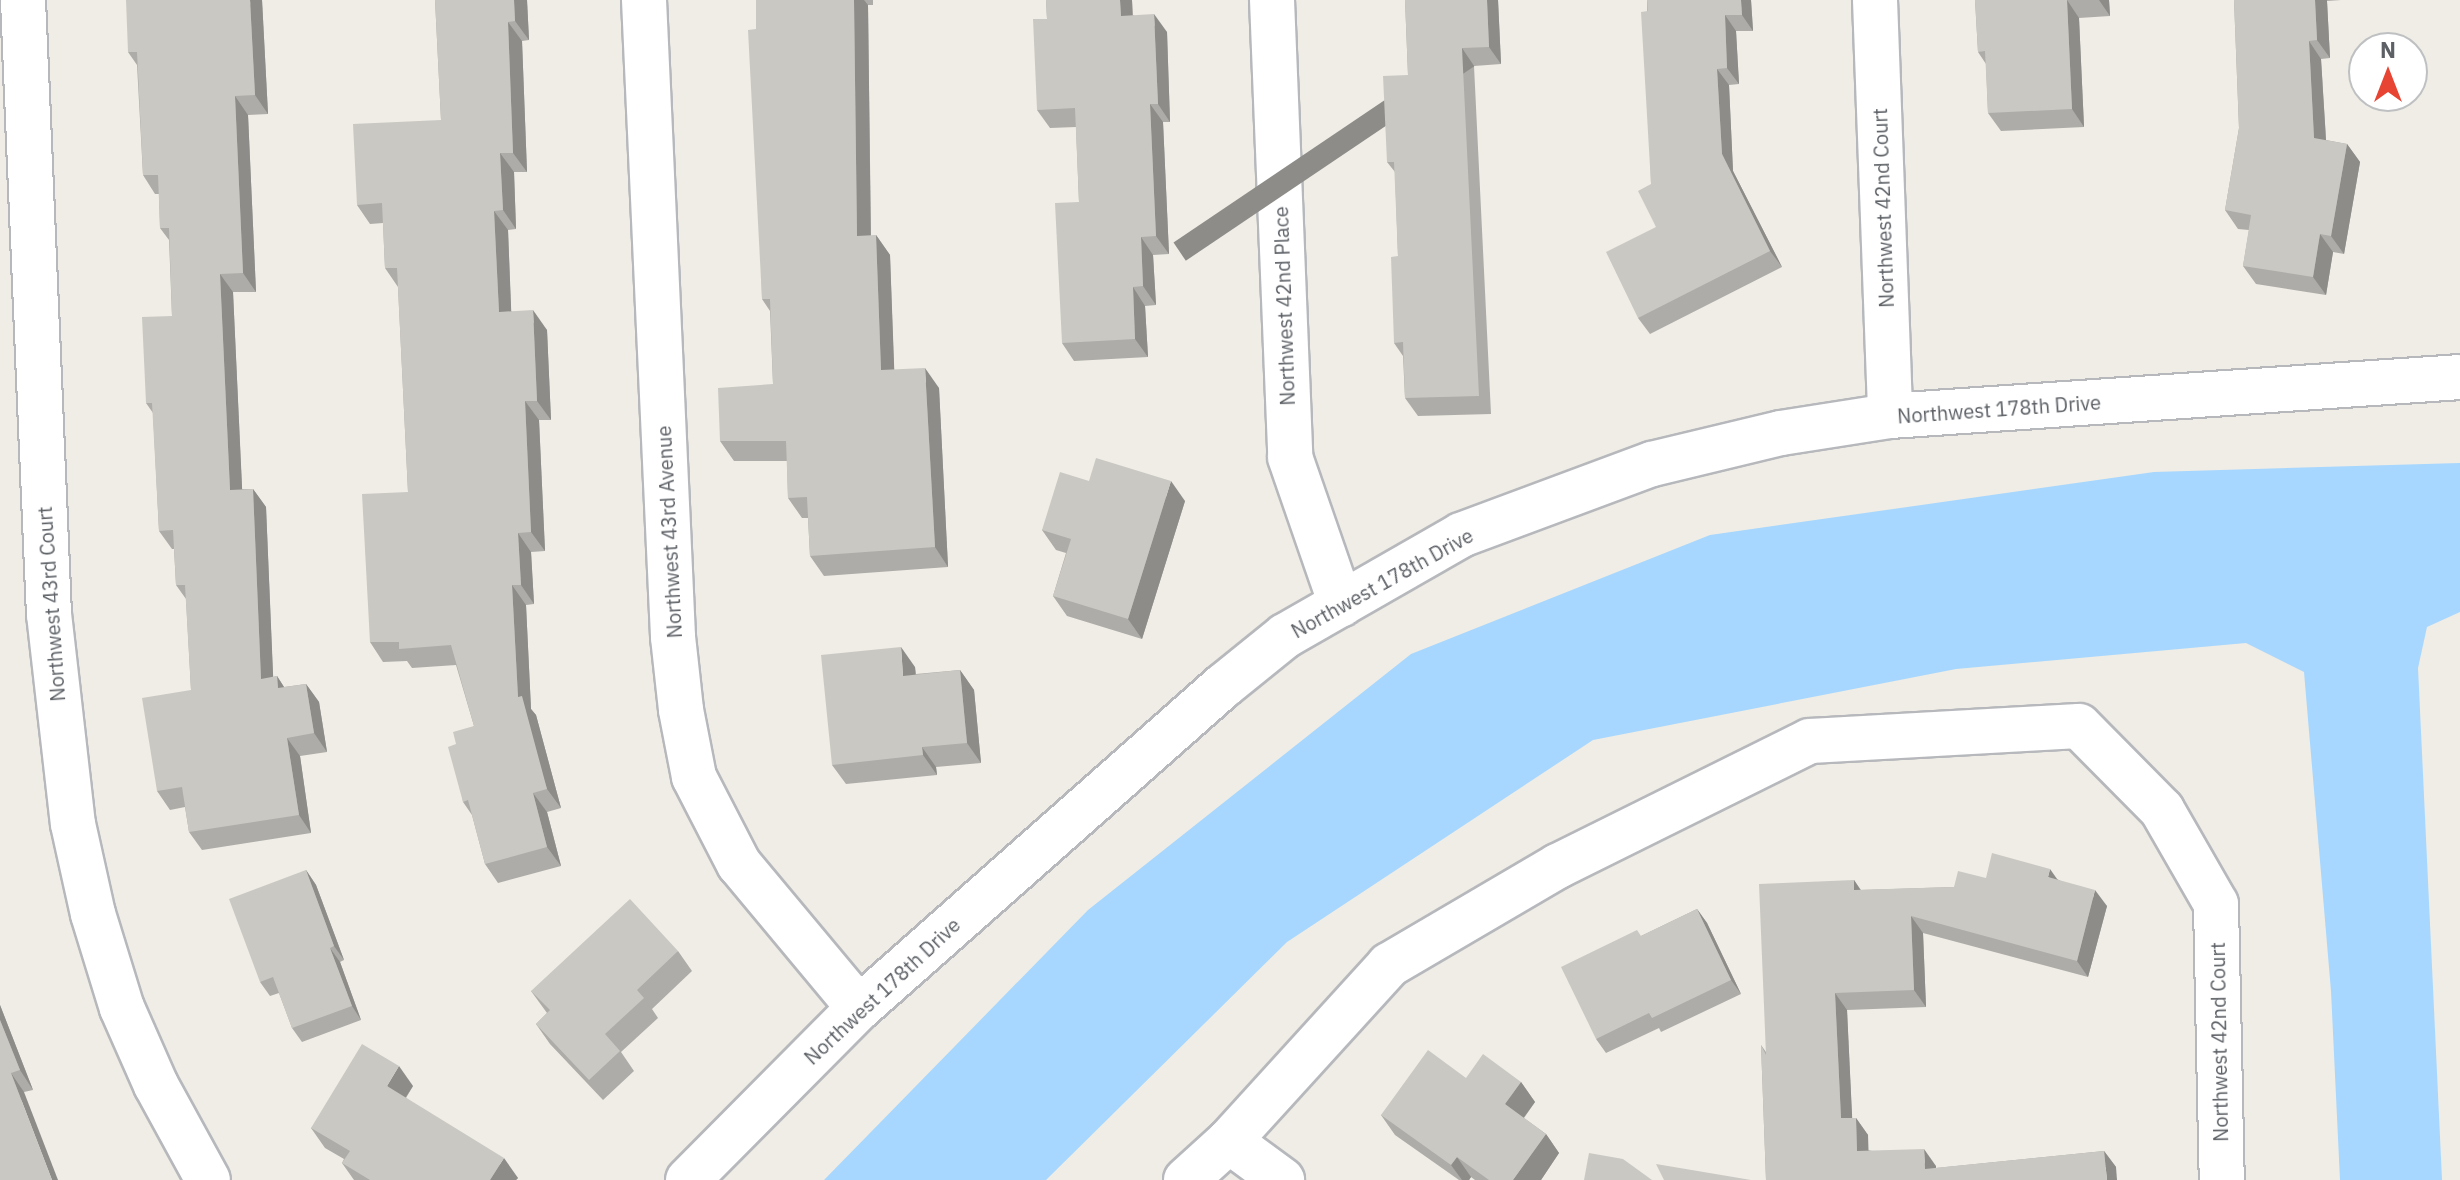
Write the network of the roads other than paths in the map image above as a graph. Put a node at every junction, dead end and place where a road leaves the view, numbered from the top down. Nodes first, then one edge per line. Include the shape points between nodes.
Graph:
1 (23, 0) edge
2 (644, 0) edge
3 (1272, 0) edge
4 (1875, 0) edge
5 (2460, 377) edge
6 (1890, 416) junction
7 (1341, 604) junction
8 (859, 1008) junction
9 (1229, 1141) junction
10 (208, 1180) edge
11 (688, 1180) edge
12 (1186, 1180) edge
13 (1282, 1180) edge
14 (2222, 1180) edge

1 - 10 street, Northwest 43rd Court via 49,614 73,824 122,1008 156,1085
2 - 8 street, Northwest 43rd Avenue via 673,637 694,777 739,864
3 - 7 street, Northwest 42nd Place via 1290,457
4 - 6 street, Northwest 42nd Court
5 - 6 street, Northwest 178th Drive
6 - 7 street, Northwest 178th Drive via 1781,433 1652,464 1461,535
7 - 8 street, Northwest 178th Drive via 1285,636 1223,686
8 - 11 street, Northwest 178th Drive
9 - 12 street
9 - 13 street
9 - 14 street, Northwest 42nd Court via 1389,965 1558,866 1810,741 2079,726 2162,810 2216,904

